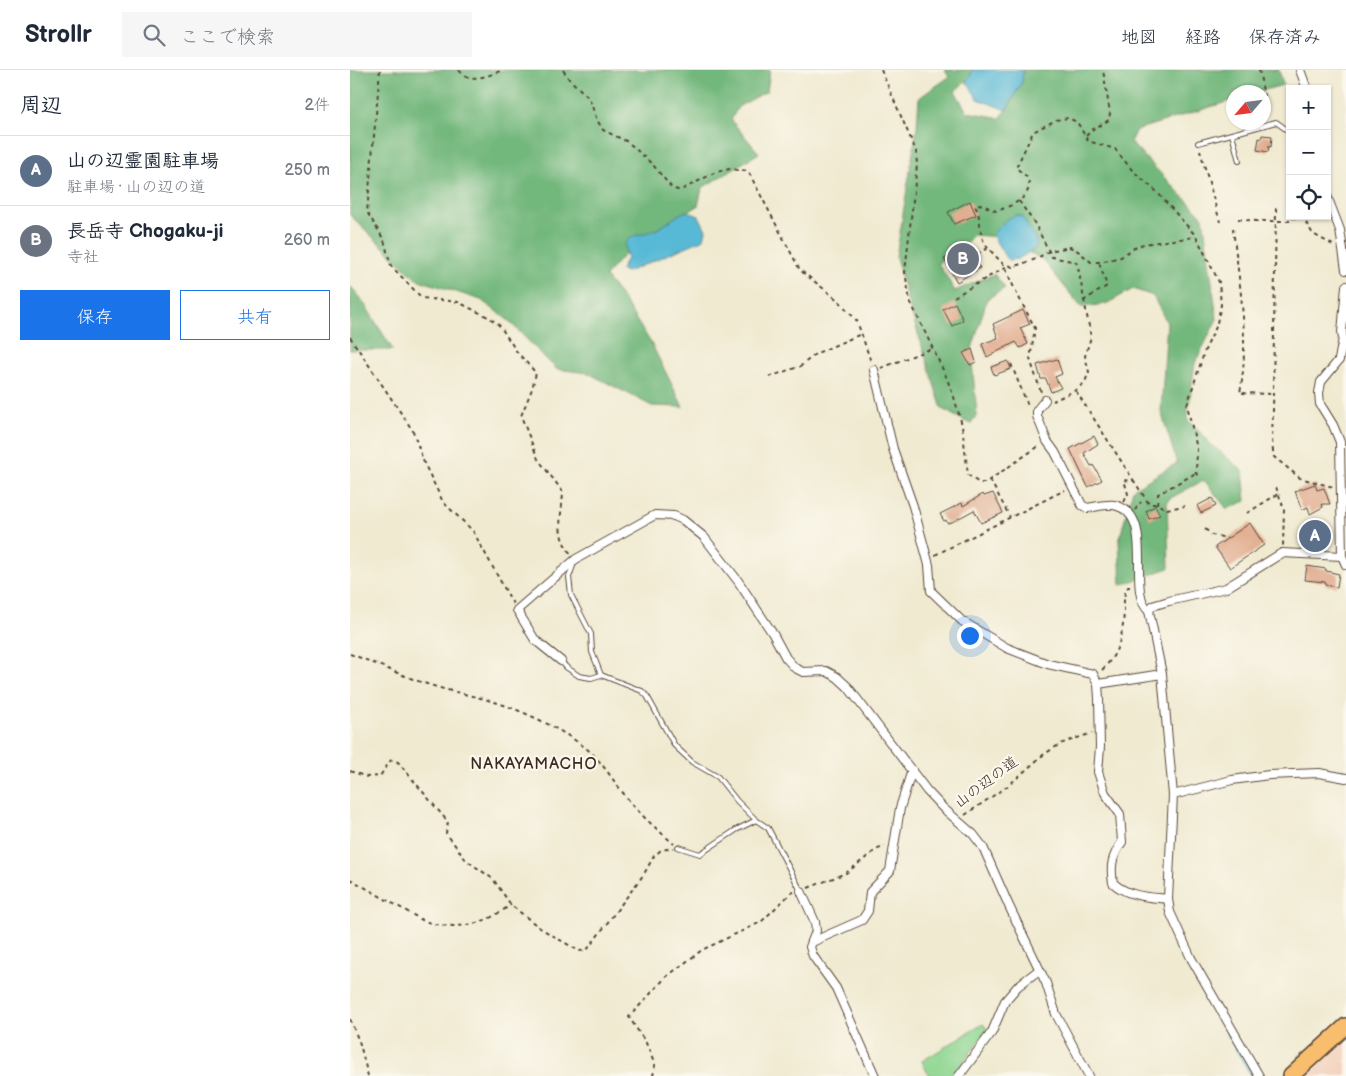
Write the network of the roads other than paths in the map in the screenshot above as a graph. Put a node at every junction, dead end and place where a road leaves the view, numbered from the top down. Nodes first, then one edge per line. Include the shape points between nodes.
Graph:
1 (1300, 70) edge
2 (1306, 85) edge
3 (1287, 130) edge
4 (1232, 134) junction
5 (1198, 143) road end
6 (1239, 161) dead end
7 (1331, 206) edge
8 (1346, 270) edge
9 (1346, 286) edge
10 (874, 370) road end
11 (1045, 400) road end
12 (1343, 494) edge
13 (1342, 556) junction
14 (576, 560) junction
15 (1346, 565) edge
16 (1149, 611) junction
17 (561, 661) joint
18 (1162, 674) junction
19 (601, 676) junction
20 (1098, 684) junction
21 (912, 770) junction
22 (1346, 778) edge
23 (1173, 795) junction
24 (756, 820) junction
25 (678, 847) road end
26 (802, 890) joint
27 (1168, 899) junction
28 (812, 942) junction
29 (1039, 970) junction
30 (1346, 1026) edge
31 (875, 1076) edge
32 (959, 1076) edge
33 (1089, 1076) edge
34 (1259, 1076) edge
35 (1291, 1076) edge

1 - 2 street
3 - 4 lane via 1276,122
4 - 5 lane
4 - 6 lane
7 - 8 street via 1340,230
9 - 12 street via 1339,360 1321,382 1319,393 1320,404 1340,442
10 - 20 street via 893,449 927,558 931,591 962,621 1007,648 1048,664 1093,674
11 - 16 street via 1037,410 1037,416 1082,505 1087,508 1113,505 1132,516 1137,532 1140,598
12 - 13 street
13 - 15 street
13 - 16 street via 1282,553 1226,588 1152,606
14 - 17 street via 517,610 535,640
14 - 19 lane via 569,577 570,596 591,634 592,652
14 - 21 street, 山の辺の道 via 655,515 683,520 704,537 738,581 795,668 803,672 826,671 842,682
16 - 18 street
17 - 19 lane via 578,676
18 - 20 street
18 - 23 street
19 - 24 lane via 642,691 675,746 692,762 718,777
20 - 27 street via 1098,772 1105,793 1120,814 1122,842 1113,856 1113,883 1134,895
21 - 28 street via 900,808 890,871 870,892 868,911 862,920
21 - 29 street, 山の辺の道 via 927,791 983,847
22 - 23 street via 1319,773 1269,775 1232,780
23 - 27 street
24 - 25 lane via 700,854
24 - 26 lane via 768,828
26 - 28 street via 815,922
27 - 34 street via 1170,912 1190,958
28 - 31 street via 813,956 836,988
29 - 32 street via 1005,1001 992,1032
29 - 33 street via 1056,1014
30 - 35 highway

